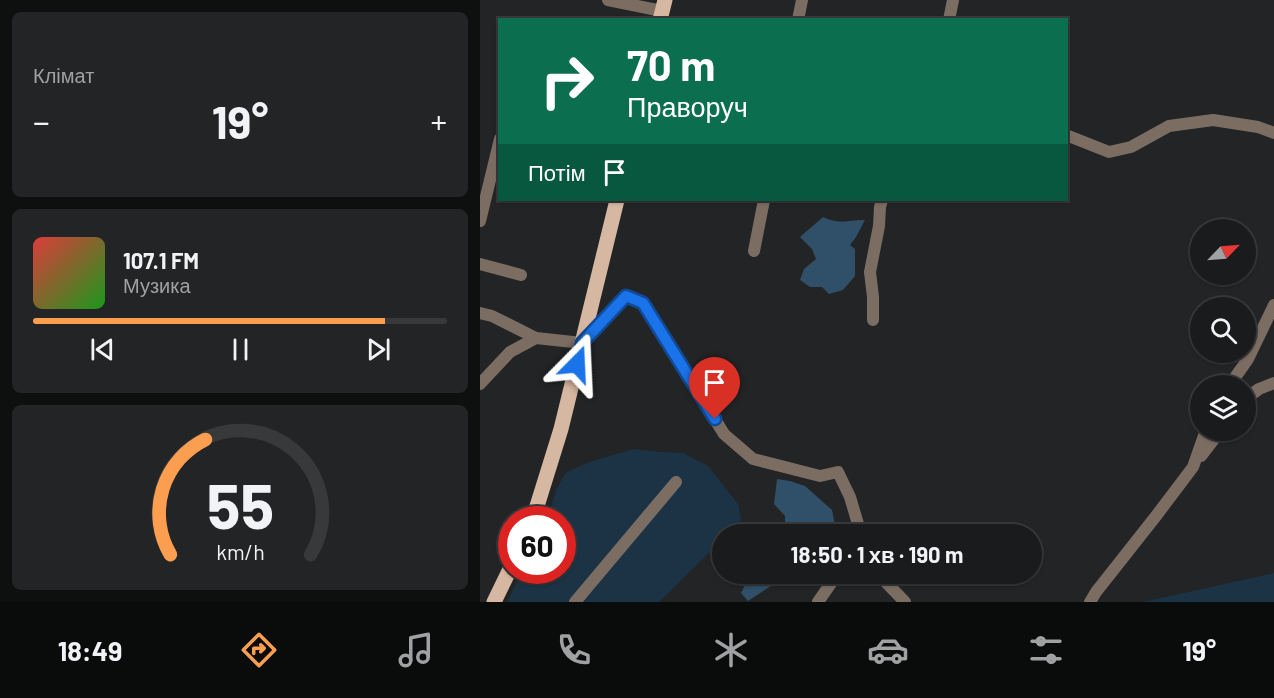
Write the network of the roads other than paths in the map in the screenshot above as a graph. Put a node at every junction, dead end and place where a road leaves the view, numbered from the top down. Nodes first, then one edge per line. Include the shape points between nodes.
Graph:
1 (608, 0) edge
2 (802, 0) edge
3 (953, 0) edge
4 (662, 10) edge
5 (798, 18) edge
6 (949, 18) edge
7 (1274, 133) edge
8 (1068, 136) edge
9 (498, 147) edge
10 (617, 201) edge
11 (764, 201) edge
12 (882, 201) edge
13 (480, 221) edge
14 (754, 251) dead end
15 (480, 264) edge
16 (521, 275) dead end
17 (1274, 305) edge
18 (480, 313) edge
19 (873, 321) dead end
20 (536, 338) junction
21 (582, 343) junction
22 (1236, 375) edge
23 (1274, 383) edge
24 (480, 384) edge
25 (1256, 391) edge
26 (1202, 441) edge
27 (1213, 441) edge
28 (1193, 467) junction
29 (676, 482) dead end
30 (537, 506) edge
31 (858, 524) edge
32 (503, 584) edge
33 (830, 584) edge
34 (888, 584) edge
35 (494, 602) edge
36 (575, 602) edge
37 (818, 602) edge
38 (905, 602) edge
39 (1090, 602) edge

1 - 4 street
2 - 5 street
3 - 6 street
7 - 8 street via 1213,120 1169,126 1131,147 1109,152
9 - 13 street
10 - 21 main road
11 - 14 street
12 - 19 street via 870,272
15 - 16 street
17 - 22 street
18 - 20 street
20 - 21 street
20 - 24 street via 510,352
21 - 30 main road
21 - 31 street via 626,296 643,303 724,434 753,459 820,476 838,472
23 - 25 street
26 - 28 street
27 - 28 street
28 - 39 street
29 - 36 street
32 - 35 main road
33 - 37 street
34 - 38 street

